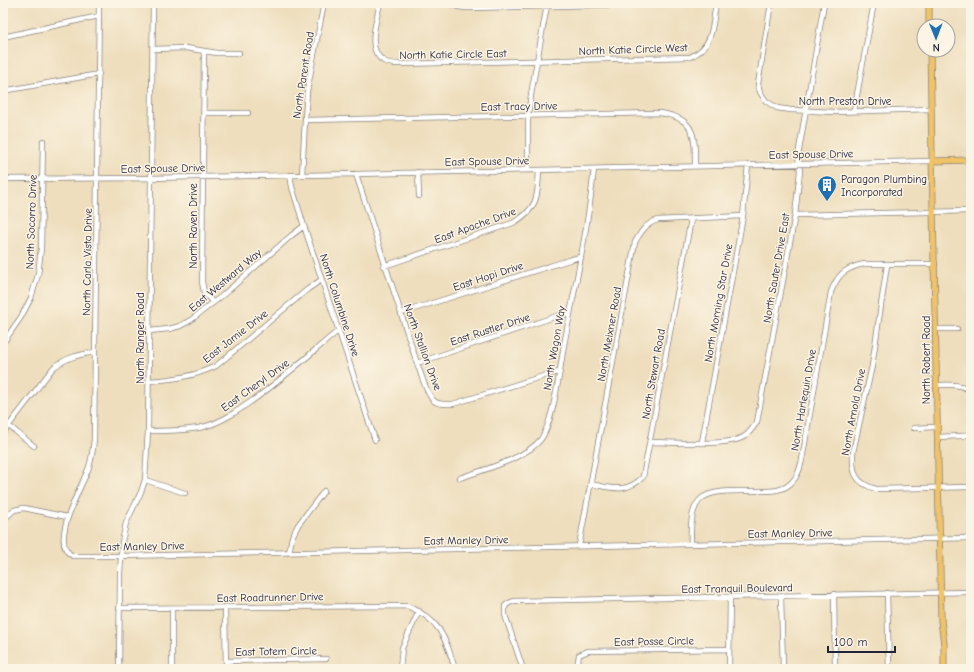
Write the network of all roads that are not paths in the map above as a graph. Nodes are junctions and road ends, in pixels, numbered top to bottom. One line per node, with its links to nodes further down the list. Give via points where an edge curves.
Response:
1 (99, 3): 13 (street, North Carla Vista Drive)
2 (153, 3): 16 (street, North Ranger Road)
3 (324, 3): 29 (street, North Parent Road, via 307,91)
4 (380, 3): 20 (street, North Katie Circle East, via 374,44 376,52 385,62)
5 (448, 3): 12 (street, via 467,8)
6 (643, 3): 12 (street)
7 (716, 3): 20 (street, North Katie Circle West, via 707,44 703,50 690,57)
8 (771, 3): 25 (street, North Preston Drive, via 759,74 760,92 766,101 777,108)
9 (824, 3): 25 (street, North Sauter Drive East)
10 (874, 3): 24 (street)
11 (929, 3): 14 (main road)
12 (547, 4): 20 (street)
13 (99, 16): 15 (street); 21 (street, North Carla Vista Drive)
14 (929, 18)
15 (3, 37)
16 (153, 49): 17 (street, via 186,48); 45 (street, North Ranger Road)
17 (204, 51): 18 (street); 26 (street, North Raven Drive)
18 (239, 53)
19 (930, 58): 23 (main road, North Robert Road)
20 (537, 62): 28 (street)
21 (99, 74): 22 (street); 47 (street, North Carla Vista Drive)
22 (3, 91)
23 (931, 109): 24 (street, North Preston Drive); 32 (main road, North Robert Road)
24 (854, 111): 25 (street, North Preston Drive)
25 (805, 112): 33 (street, North Sauter Drive East)
26 (204, 113): 27 (street); 43 (street, North Raven Drive)
27 (248, 113)
28 (528, 115): 29 (street, East Tracy Drive); 35 (street, East Tracy Drive, via 673,115 682,119 693,135); 37 (street)
29 (305, 120): 42 (street, North Parent Road)
30 (43, 141): 46 (street, North Socorro Drive)
31 (971, 160): 32 (main road, East Spouse Drive)
32 (932, 161): 33 (street, East Spouse Drive); 50 (main road, North Robert Road)
33 (799, 164): 34 (street, East Spouse Drive); 51 (street, North Sauter Drive East)
34 (748, 165): 35 (street, East Spouse Drive); 52 (street, North Morning Star Drive)
35 (695, 166): 36 (street, East Spouse Drive)
36 (594, 169): 38 (street, East Spouse Drive); 55 (street, North Wagon Way)
37 (528, 170): 38 (street, East Spouse Drive); 39 (street, East Spouse Drive)
38 (539, 170): 58 (street, East Apache Drive, via 536,201 522,218)
39 (418, 172): 40 (street, East Spouse Drive); 48 (street)
40 (356, 174): 42 (street, East Spouse Drive); 58 (street, North Stallion Drive)
41 (290, 175): 42 (street, East Spouse Drive); 43 (street, East Spouse Drive); 54 (street, North Columbine Drive)
42 (302, 175)
43 (202, 177): 45 (street, East Spouse Drive); 60 (street, North Raven Drive, via 202,282 204,292)
44 (3, 178): 46 (street, East Spouse Drive)
45 (150, 178): 47 (street, East Spouse Drive); 65 (street, North Ranger Road)
46 (42, 179): 47 (street, East Spouse Drive); 67 (street, North Socorro Drive, via 38,275 31,298)
47 (97, 179): 68 (street, North Carla Vista Drive)
48 (419, 196)
49 (971, 211): 50 (street)
50 (933, 213): 51 (street); 56 (main road, North Robert Road)
51 (795, 215): 83 (street, North Sauter Drive East, via 757,422 746,436 725,442)
52 (743, 216): 53 (street, North Meixner Road); 83 (street, North Morning Star Drive)
53 (690, 219): 82 (street, North Stewart Road); 87 (street, North Meixner Road, via 650,222 635,242)
54 (304, 226): 59 (street, North Columbine Drive); 60 (street, East Westward Way)
55 (580, 257): 61 (street, East Hopi Drive); 62 (street, North Wagon Way)
56 (935, 264): 57 (street, North Harlequin Drive); 63 (main road, North Robert Road)
57 (888, 265): 89 (street, North Arnold Drive, via 872,366 852,464 858,480 865,486 876,489); 96 (street, North Harlequin Drive, via 852,266 835,281 798,474 791,483 781,489 717,492 703,496 696,503 692,515)
58 (384, 266): 61 (street, North Stallion Drive)
59 (322, 280): 66 (street, North Columbine Drive); 71 (street, East Jamie Drive, via 216,366 185,378)
60 (213, 302): 65 (street, East Westward Way, via 180,326)
61 (401, 313): 69 (street, North Stallion Drive)
62 (570, 314): 69 (street, East Rustler Drive, via 560,315); 70 (street, North Wagon Way)
63 (936, 329): 64 (street); 72 (main road, North Robert Road)
64 (957, 329)
65 (149, 331): 71 (street, North Ranger Road)
66 (338, 331): 77 (street, East Cheryl Drive, via 277,383 234,414 203,427); 81 (street, North Columbine Drive)
67 (3, 343)
68 (95, 352): 74 (street, via 75,355 53,368); 92 (street, North Carla Vista Drive, via 92,456)
69 (417, 363): 70 (street, North Stallion Drive, via 428,392 434,401 443,404 453,404)
70 (559, 372): 85 (street, North Wagon Way, via 552,409 541,439 515,457)
71 (149, 380): 77 (street, North Ranger Road)
72 (936, 385): 73 (street, via 959,386); 75 (main road, North Robert Road)
73 (971, 392)
74 (9, 426): 79 (street); 84 (street)
75 (936, 427): 76 (street); 80 (main road, North Robert Road)
76 (914, 428)
77 (148, 431): 86 (street, North Ranger Road)
78 (971, 433): 80 (street, via 962,436)
79 (3, 434)
80 (937, 436): 89 (main road, North Robert Road)
81 (375, 440)
82 (650, 442): 83 (street, North Sauter Drive East); 87 (street, North Stewart Road, via 643,477 636,483 621,489)
83 (702, 442)
84 (34, 446)
85 (460, 478)
86 (145, 480): 91 (street); 99 (street, North Ranger Road, via 123,533)
87 (591, 484): 97 (street, North Meixner Road)
88 (971, 487): 89 (street)
89 (938, 488): 95 (main road, North Robert Road)
90 (324, 491): 98 (street, via 298,525 292,537)
91 (185, 493)
92 (67, 517): 93 (street, via 24,508 14,510); 99 (street, East Manley Drive, via 64,546 69,554)
93 (3, 520)
94 (971, 538): 95 (street, East Manley Drive)
95 (939, 539): 96 (street, East Manley Drive); 100 (main road, North Robert Road)
96 (691, 544): 97 (street, East Manley Drive)
97 (579, 546): 98 (street, East Manley Drive)
98 (289, 553): 99 (street, East Manley Drive)
99 (121, 556): 107 (street, North Ranger Road)
100 (940, 592): 101 (street, East Tranquil Boulevard); 102 (street, East Tranquil Boulevard); 124 (main road, North Robert Road)
101 (971, 592)
102 (887, 593): 103 (street, East Tranquil Boulevard); 123 (street)
103 (834, 594): 104 (street, East Tranquil Boulevard); 122 (street)
104 (781, 596): 105 (street, East Tranquil Boulevard); 121 (street)
105 (730, 598): 110 (street); 118 (street, East Tranquil Boulevard, via 514,601 505,606 505,616)
106 (225, 607): 108 (street, East Roadrunner Drive); 109 (street, East Roadrunner Drive, via 392,605 406,606); 112 (street)
107 (119, 608): 108 (street, East Roadrunner Drive); 113 (street, North Ranger Road)
108 (172, 608): 114 (street)
109 (419, 611): 116 (street, via 402,648); 117 (street, via 438,626)
110 (729, 650): 119 (street, East Posse Circle, via 588,651 579,655); 120 (street)
111 (326, 659): 112 (street, East Totem Circle)
112 (226, 661): 115 (street)
113 (119, 669)
114 (172, 669)
115 (226, 669)
116 (400, 669)
117 (455, 669)
118 (523, 669)
119 (578, 669)
120 (729, 669)
121 (783, 669)
122 (835, 669)
123 (889, 669)
124 (944, 669)

